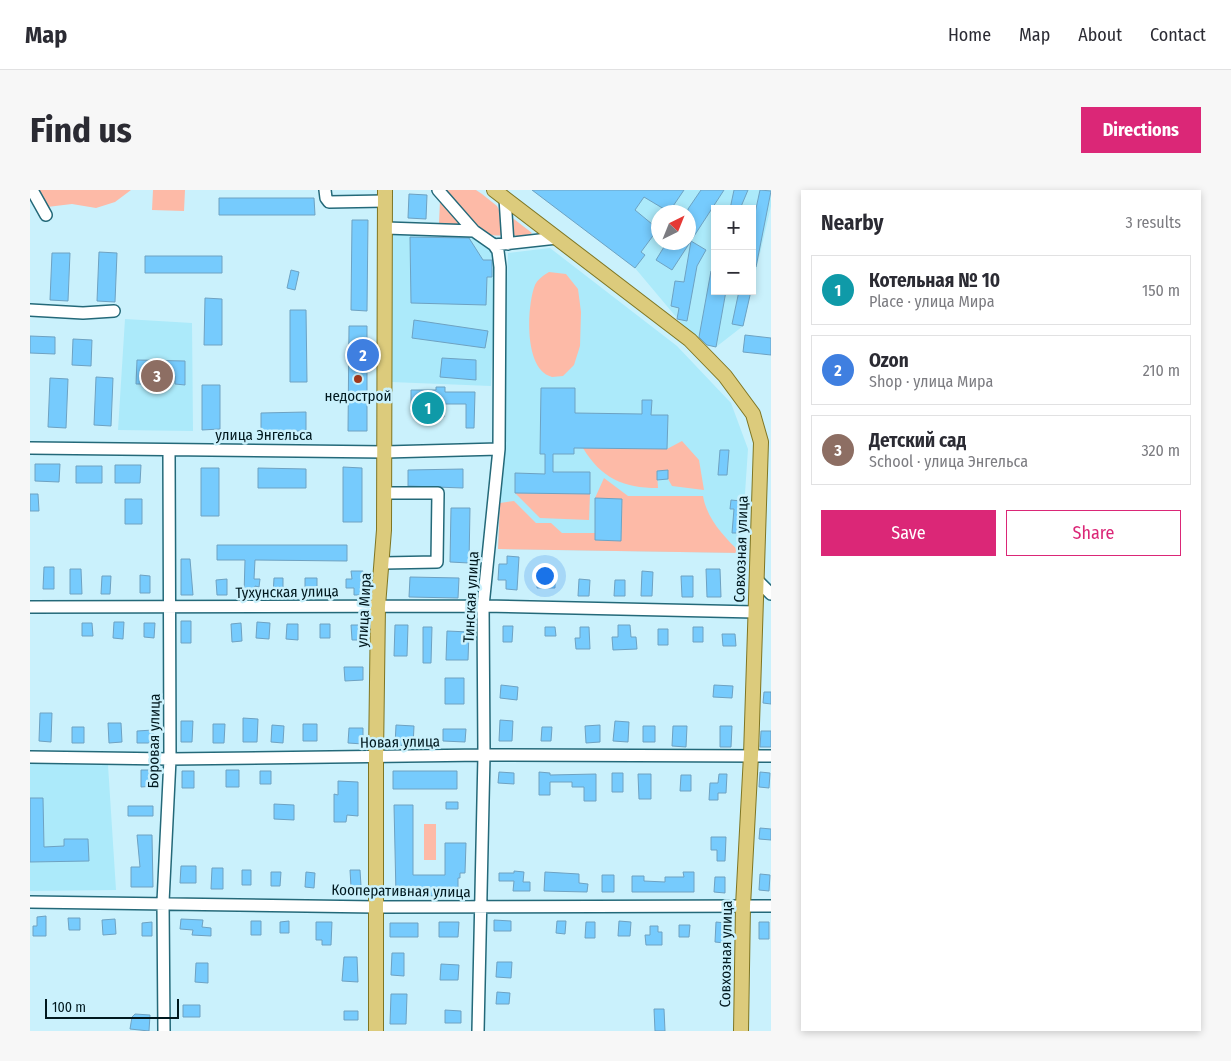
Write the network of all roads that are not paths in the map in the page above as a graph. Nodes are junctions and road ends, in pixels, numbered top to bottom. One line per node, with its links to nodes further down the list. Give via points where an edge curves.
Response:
1 (32, 190): 6 (street)
2 (325, 190): 5 (street, via 329,202)
3 (438, 190): 8 (street)
4 (500, 194): 9 (main road, Совхозная улица); 10 (street)
5 (385, 196): 7 (main road, улица Мира)
6 (46, 216)
7 (386, 228): 8 (street); 17 (main road, улица Мира)
8 (474, 231): 11 (street)
9 (557, 238): 10 (street); 20 (main road, Совхозная улица, via 690,340 725,376 753,414 761,442)
10 (508, 244): 11 (street)
11 (494, 245): 15 (street, Тинская улица, via 500,268)
12 (30, 310): 13 (street)
13 (114, 311)
14 (30, 448): 16 (street, улица Энгельса)
15 (499, 449): 17 (street, улица Энгельса); 23 (street, Тинская улица)
16 (169, 451): 17 (street, улица Энгельса); 25 (street, Боровая улица)
17 (384, 452): 18 (main road, улица Мира)
18 (385, 493): 19 (main road, улица Мира); 19 (street, via 438,493 438,562)
19 (383, 563): 22 (main road, улица Мира)
20 (756, 579): 21 (street); 26 (main road, Совхозная улица)
21 (771, 594)
22 (378, 606): 23 (street, Тухунская улица); 25 (street, Тухунская улица); 31 (main road, улица Мира)
23 (483, 606): 26 (street, Тухунская улица); 27 (street, Тинская улица)
24 (30, 607): 25 (street, Тухунская улица)
25 (169, 608): 32 (street, Боровая улица)
26 (755, 612): 28 (main road, Совхозная улица)
27 (484, 755): 28 (street, Новая улица); 31 (street, Новая улица); 38 (street, Тинская улица)
28 (751, 755): 29 (street, Новая улица); 35 (main road, Совхозная улица)
29 (771, 756)
30 (30, 757): 32 (street, Новая улица)
31 (376, 757): 32 (street, Новая улица); 37 (main road, улица Мира)
32 (170, 759): 34 (street, Боровая улица)
33 (30, 902): 34 (street, Кооперативная улица)
34 (164, 902): 37 (street, Кооперативная улица); 39 (street, Боровая улица)
35 (743, 906): 36 (street, Кооперативная улица); 38 (street, Кооперативная улица); 42 (main road, Совхозная улица)
36 (771, 906)
37 (376, 907): 38 (street, Кооперативная улица); 40 (main road, улица Мира)
38 (481, 907): 41 (street, Тинская улица)
39 (164, 1031)
40 (376, 1031)
41 (478, 1031)
42 (741, 1031)

